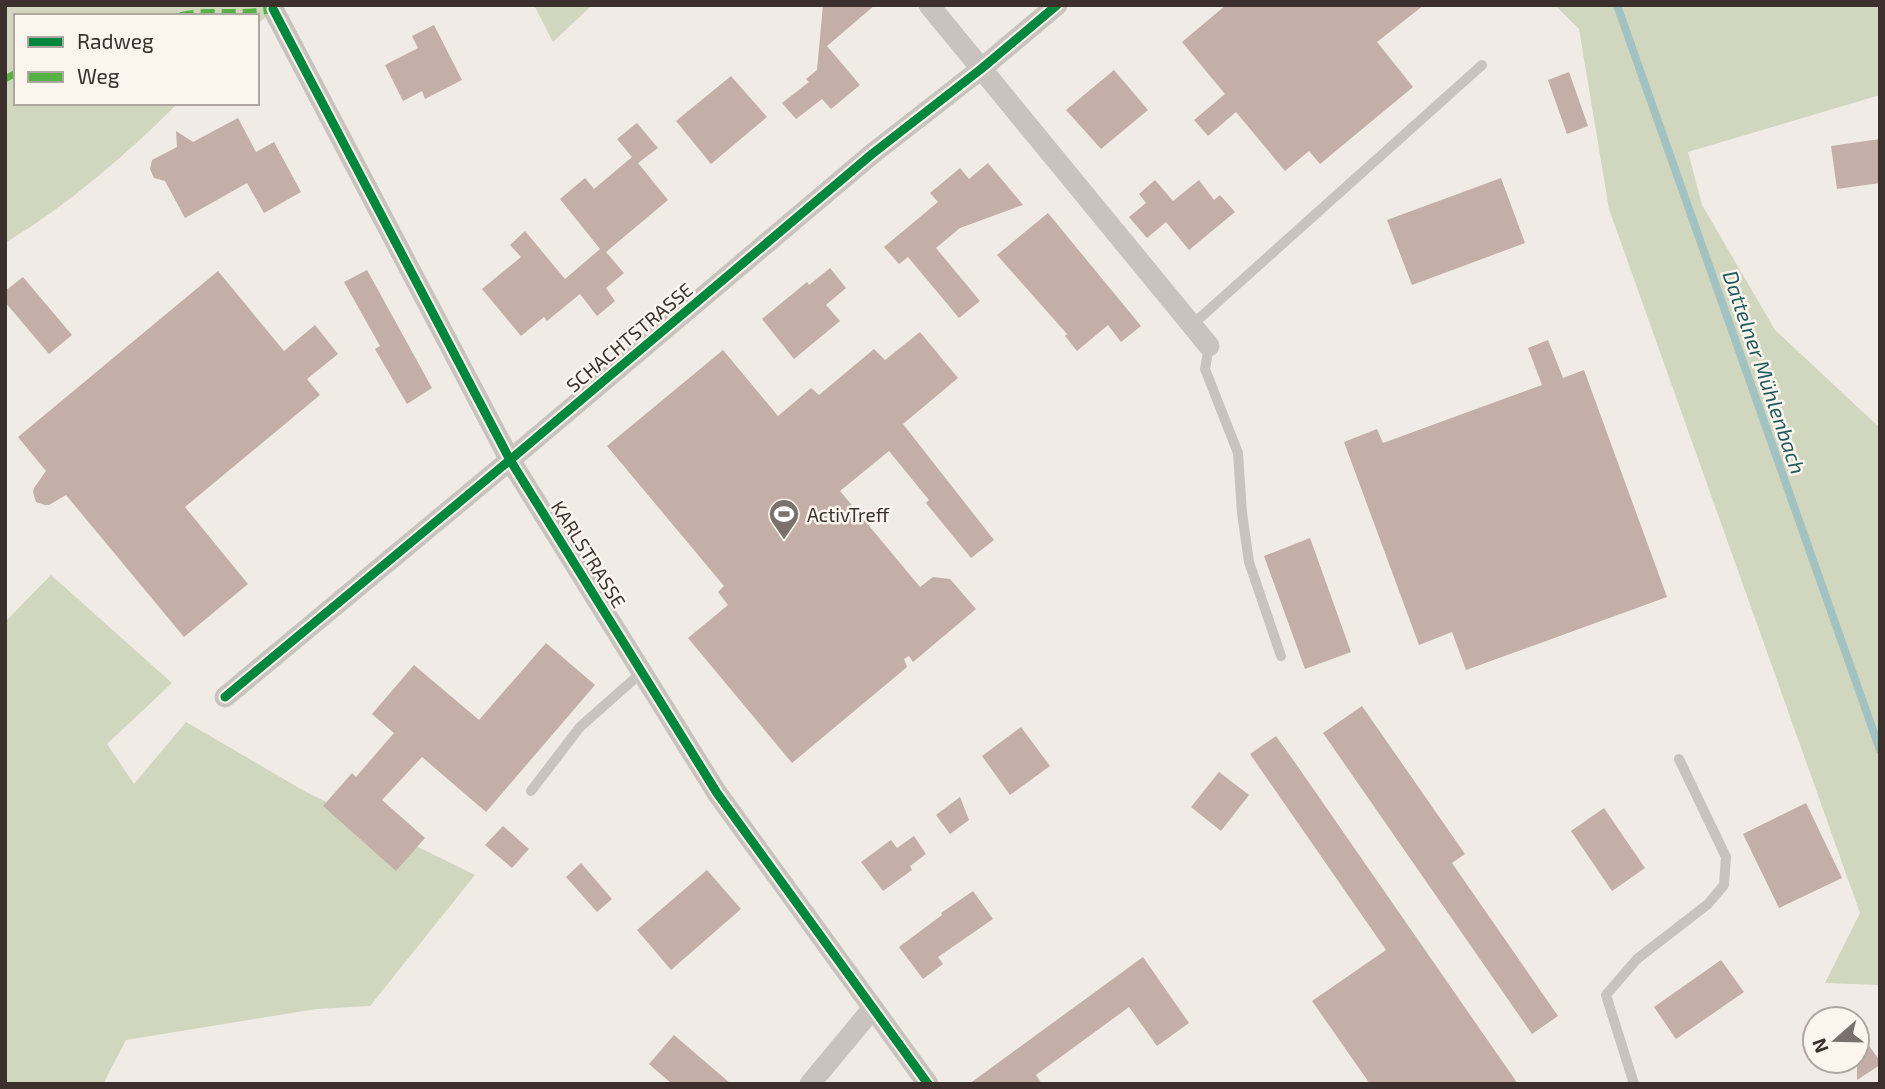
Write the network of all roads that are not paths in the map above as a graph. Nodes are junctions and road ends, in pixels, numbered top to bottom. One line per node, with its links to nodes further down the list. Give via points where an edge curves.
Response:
1 (929, 5): 5 (street)
2 (1057, 5): 5 (street, SCHACHTSTRASSE)
3 (273, 9): 8 (street, KARLSTRASSE)
4 (1482, 65): 6 (lane)
5 (981, 69): 6 (street); 8 (street, SCHACHTSTRASSE, via 872,154)
6 (1192, 325): 7 (street)
7 (1209, 346): 9 (lane, via 1205,369 1238,453 1250,562)
8 (510, 460): 10 (street, KARLSTRASSE); 11 (street, SCHACHTSTRASSE)
9 (1281, 656)
10 (642, 672): 13 (lane, via 580,727); 14 (street, KARLSTRASSE, via 717,793)
11 (225, 697)
12 (1679, 759): 17 (lane, via 1726,857 1724,885 1708,904 1637,959 1606,995)
13 (531, 791)
14 (873, 1008): 15 (street); 16 (street, KARLSTRASSE)
15 (810, 1084)
16 (928, 1084)
17 (1634, 1084)

